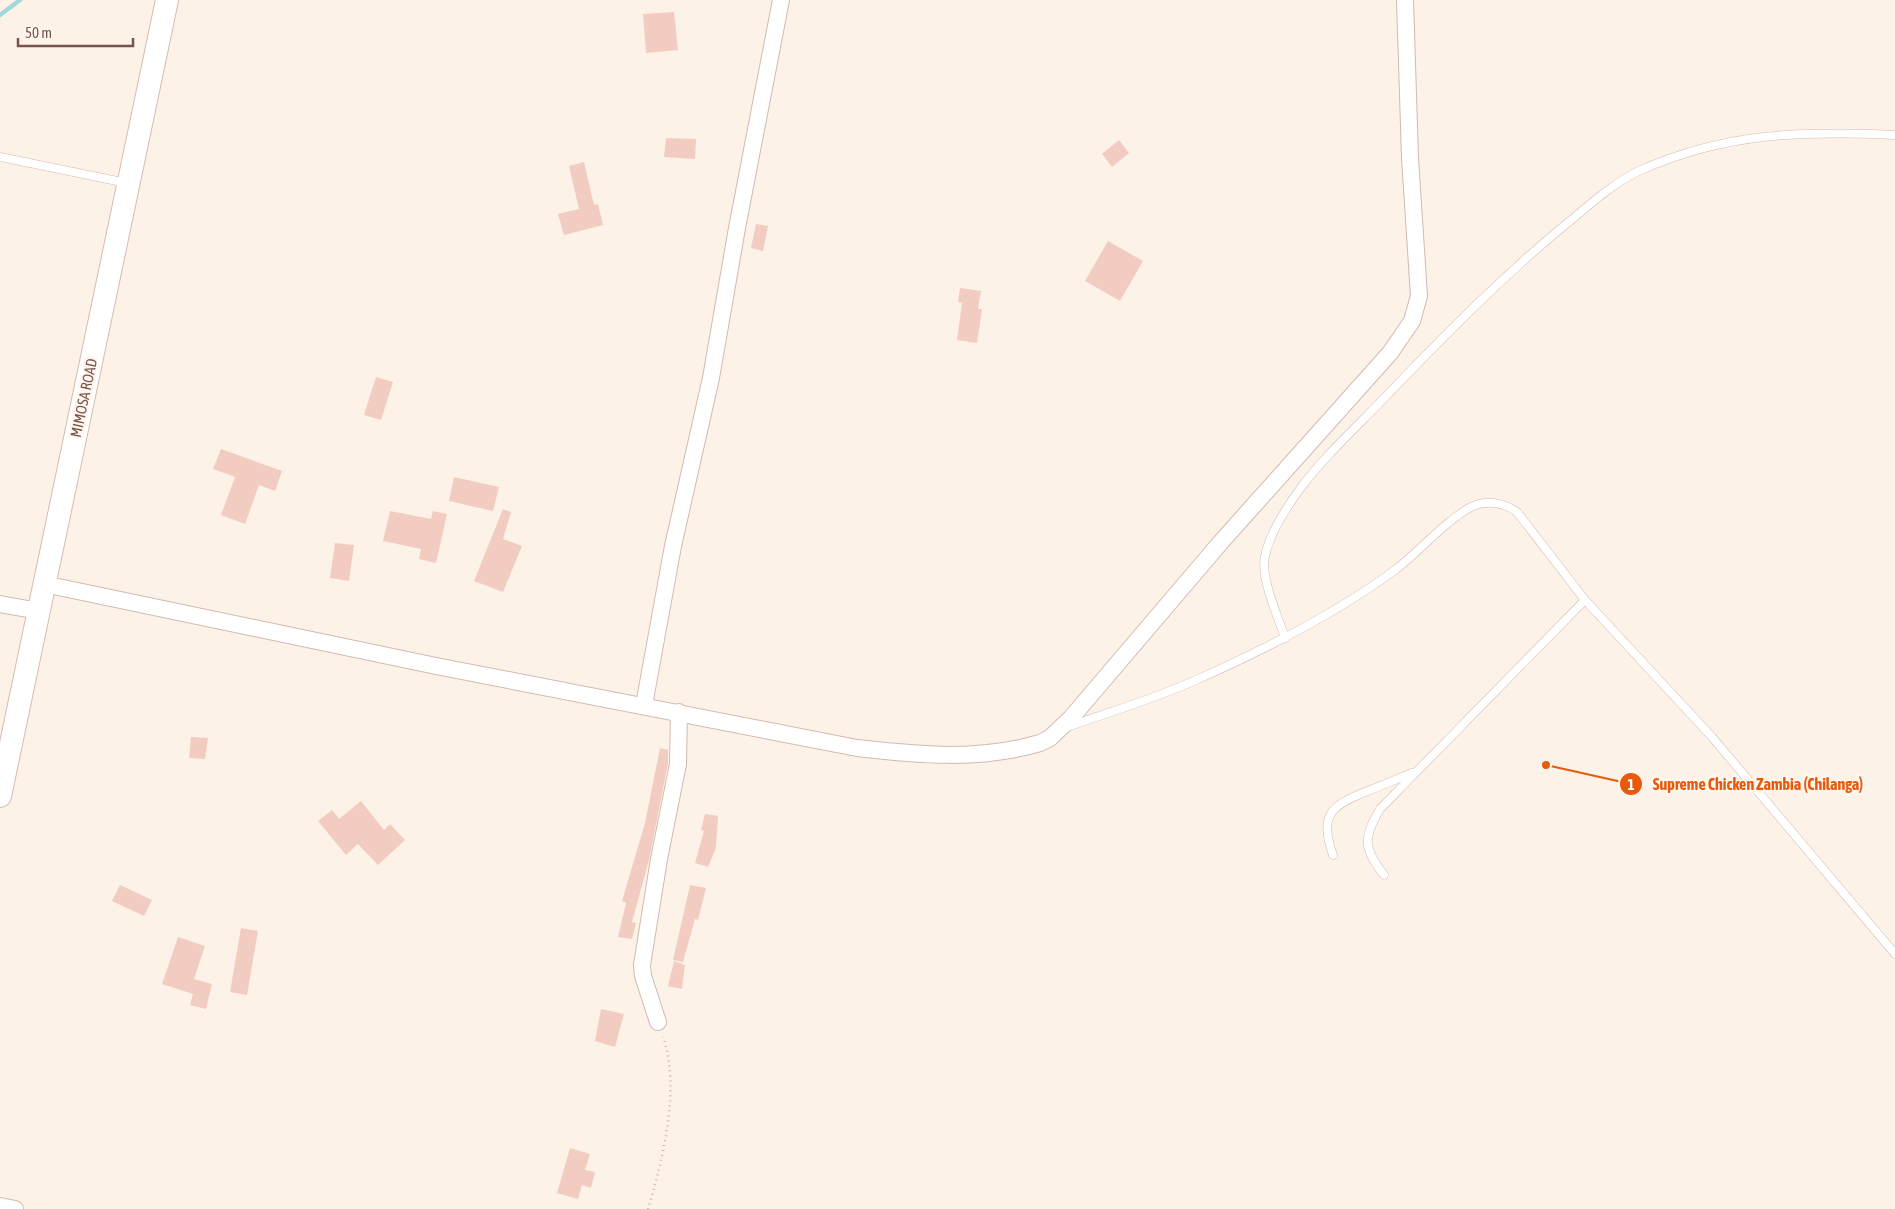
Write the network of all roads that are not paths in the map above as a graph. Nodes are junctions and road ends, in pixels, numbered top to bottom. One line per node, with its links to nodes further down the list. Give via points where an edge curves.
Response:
1 (165, 0): 6 (street, MIMOSA ROAD)
2 (781, 0): 12 (street, via 711,378 658,622)
3 (1405, 0): 14 (street, via 1419,296 1412,321 1390,353 1220,542)
4 (1895, 135): 11 (lane, via 1792,134 1752,137 1709,146 1640,170 1614,185 1551,236 1454,327 1302,487 1287,508 1270,540 1264,569)
5 (0, 156): 6 (lane)
6 (129, 183): 7 (street, MIMOSA ROAD)
7 (44, 584): 10 (street, MIMOSA ROAD); 12 (street, via 436,666)
8 (1585, 600): 11 (lane, via 1517,512 1506,504 1494,502 1472,506 1395,570 1342,606); 15 (lane); 19 (lane, via 1712,737)
9 (0, 604): 10 (street)
10 (39, 611): 16 (street, MIMOSA ROAD)
11 (1285, 638): 14 (lane, via 1194,681)
12 (644, 705): 13 (street)
13 (679, 712): 14 (street, via 857,748 915,755 964,756 1026,747 1040,743); 20 (street, via 678,764 642,965)
14 (1058, 730)
15 (1415, 772): 17 (lane, via 1336,805 1328,820 1326,837); 18 (lane, via 1380,809 1368,829 1370,857)
16 (0, 796)
17 (1333, 855)
18 (1384, 875)
19 (1895, 954)
20 (658, 1022)
21 (0, 1206): 22 (street)
22 (15, 1209)

